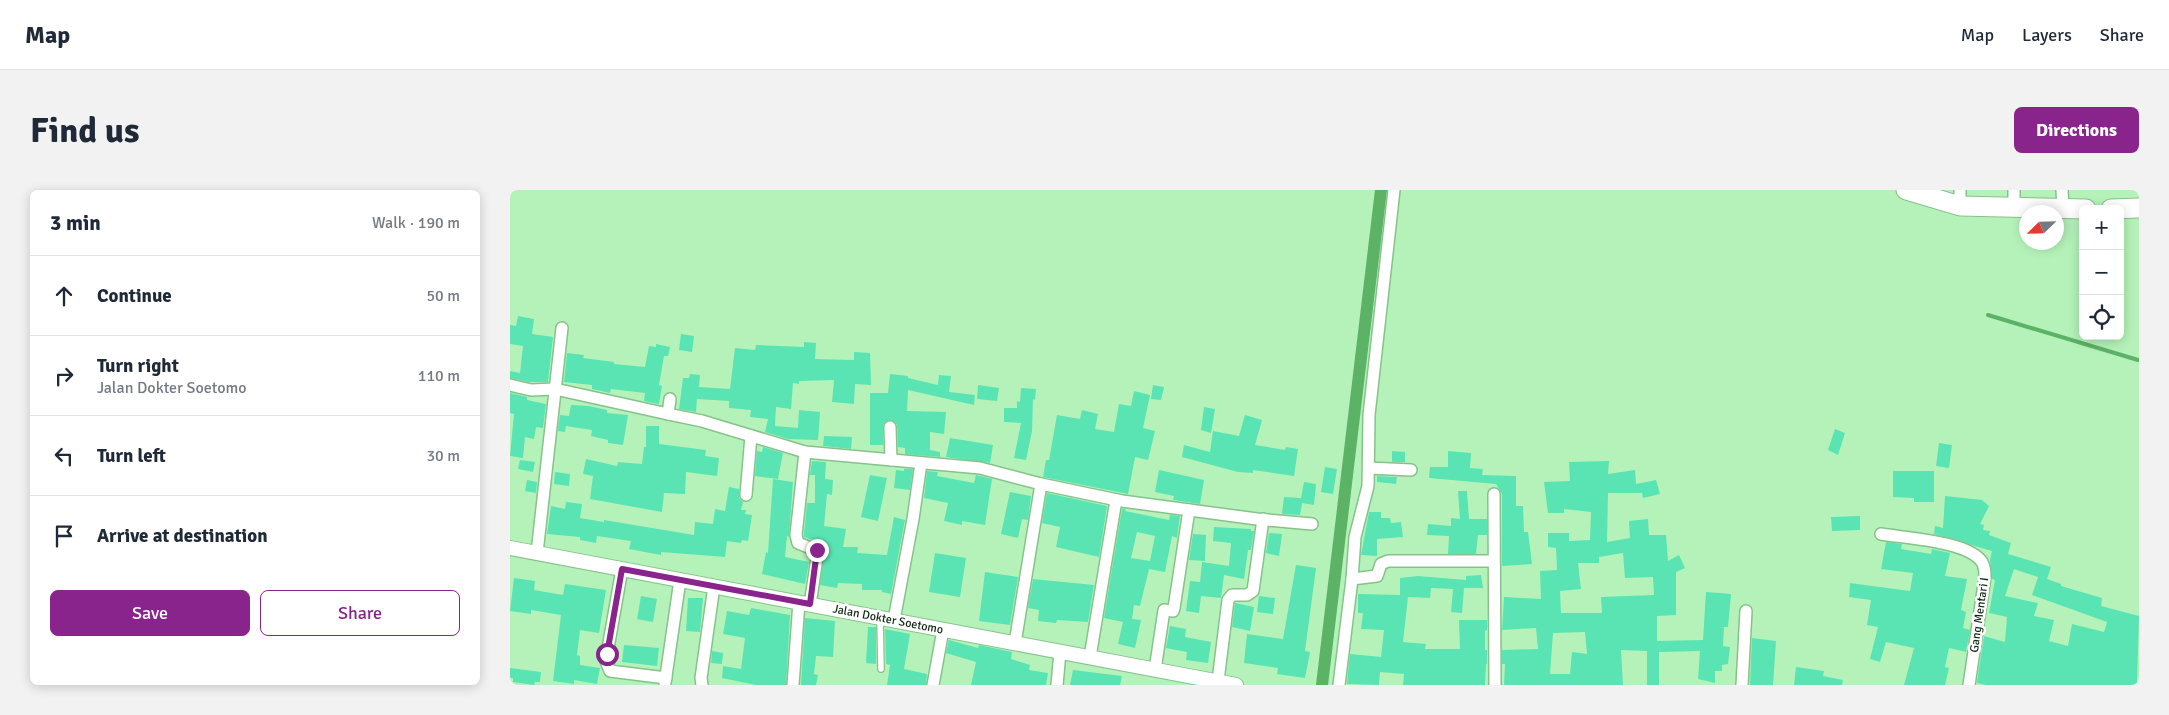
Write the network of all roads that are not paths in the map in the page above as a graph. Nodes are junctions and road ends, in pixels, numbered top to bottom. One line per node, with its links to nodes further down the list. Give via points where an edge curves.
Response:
1 (1394, 190): 19 (street, via 1369,415)
2 (1908, 191): 3 (highway)
3 (1960, 198): 4 (highway)
4 (2014, 199): 5 (highway)
5 (2062, 199): 6 (highway)
6 (2079, 206)
7 (2139, 208): 8 (highway)
8 (2124, 209)
9 (562, 328): 11 (street)
10 (510, 385): 11 (street, via 531,390)
11 (555, 389): 13 (street); 30 (street)
12 (670, 399): 13 (street)
13 (668, 414): 15 (street)
14 (890, 427): 17 (street)
15 (751, 436): 16 (street); 23 (street)
16 (805, 452): 17 (street); 36 (street, via 796,535 798,543 818,551)
17 (890, 460): 18 (street)
18 (921, 463): 21 (street, via 980,468); 38 (street, via 913,519)
19 (1369, 468): 20 (street); 33 (street, via 1366,498 1355,538)
20 (1411, 470)
21 (1041, 484): 24 (street); 40 (street)
22 (1494, 494): 31 (street)
23 (746, 495)
24 (1116, 500): 25 (street); 42 (street)
25 (1189, 510): 26 (street); 44 (street, via 1174,608 1173,611 1164,610)
26 (1262, 520): 27 (street); 46 (street, via 1252,591 1247,596 1232,595 1228,600)
27 (1312, 524)
28 (1881, 534): 55 (street, Gang Mentari I, via 1964,549 1981,561 1985,577)
29 (510, 548): 30 (street, Jalan Dokter Soetomo)
30 (537, 553): 32 (street, Jalan Dokter Soetomo)
31 (1493, 561): 33 (street, via 1388,561 1382,564 1377,576); 53 (street)
32 (622, 569): 34 (street, Jalan Dokter Soetomo); 45 (street, via 607,667 610,671)
33 (1352, 579): 52 (street)
34 (680, 580): 35 (street, Jalan Dokter Soetomo); 45 (street)
35 (714, 586): 36 (street, Jalan Dokter Soetomo); 47 (street)
36 (804, 604): 38 (street, Jalan Dokter Soetomo); 48 (street)
37 (1746, 611): 54 (street)
38 (887, 619): 39 (street, Jalan Dokter Soetomo); 43 (lane)
39 (943, 630): 40 (street, Jalan Dokter Soetomo); 49 (street)
40 (1015, 643): 41 (street, Jalan Dokter Soetomo)
41 (1060, 652): 42 (street, Jalan Dokter Soetomo); 50 (street)
42 (1090, 657): 44 (street, Jalan Dokter Soetomo)
43 (882, 669)
44 (1155, 670): 46 (street, Jalan Dokter Soetomo)
45 (665, 681)
46 (1218, 681): 51 (street, Jalan Dokter Soetomo)
47 (702, 685)
48 (793, 685)
49 (934, 685)
50 (1057, 685)
51 (1236, 685)
52 (1339, 685)
53 (1495, 685)
54 (1742, 685)
55 (1972, 685)

